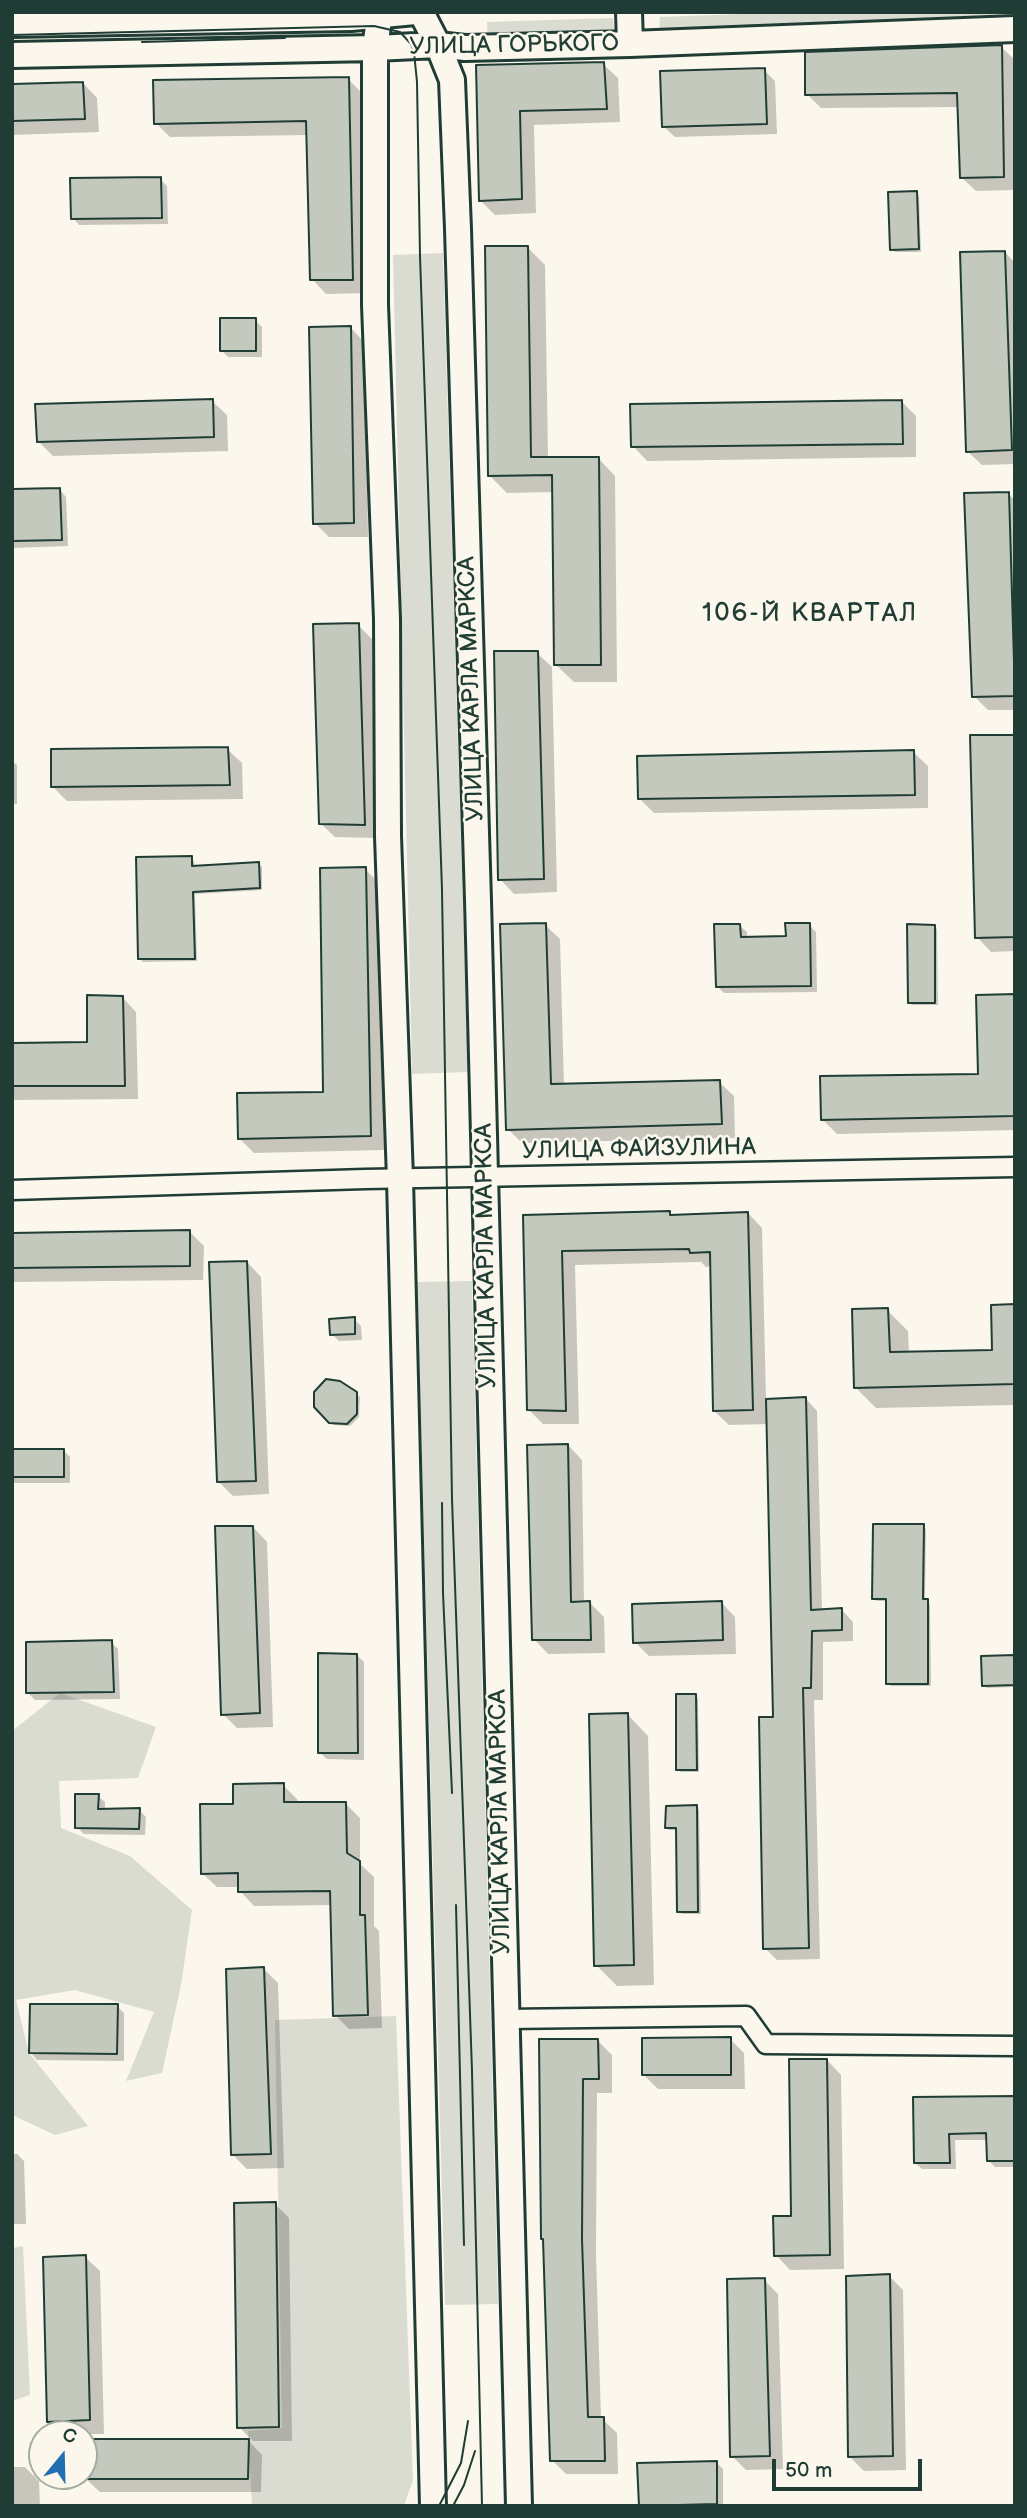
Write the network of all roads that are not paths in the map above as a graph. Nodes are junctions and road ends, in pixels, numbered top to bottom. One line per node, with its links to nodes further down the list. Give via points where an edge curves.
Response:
1 (415, 12): 4 (main road, УЛИЦА ГОРЬКОГО)
2 (421, 12): 8 (main road, УЛИЦА КАРЛА МАРКСА)
3 (629, 12): 7 (main road)
4 (380, 14): 5 (main road, УЛИЦА ГОРЬКОГО); 9 (main road)
5 (12, 24)
6 (1015, 29): 7 (main road, УЛИЦА ГОРЬКОГО)
7 (630, 44): 8 (main road, УЛИЦА ГОРЬКОГО)
8 (438, 45): 9 (main road, УЛИЦА ГОРЬКОГО); 12 (main road, УЛИЦА КАРЛА МАРКСА, via 452,80 455,147)
9 (375, 48): 10 (main road, УЛИЦА ГОРЬКОГО); 13 (main road, via 376,305)
10 (12, 55)
11 (1015, 1167): 12 (street, УЛИЦА ФАЙЗУЛИНА)
12 (485, 1178): 13 (street, УЛИЦА ФАЙЗУЛИНА); 15 (main road, УЛИЦА КАРЛА МАРКСА)
13 (400, 1179): 14 (street, УЛИЦА ФАЙЗУЛИНА); 17 (main road)
14 (12, 1190)
15 (506, 2019): 16 (street, via 747,2016 766,2044); 18 (main road, УЛИЦА КАРЛА МАРКСА)
16 (1015, 2046)
17 (433, 2506)
18 (519, 2506)

